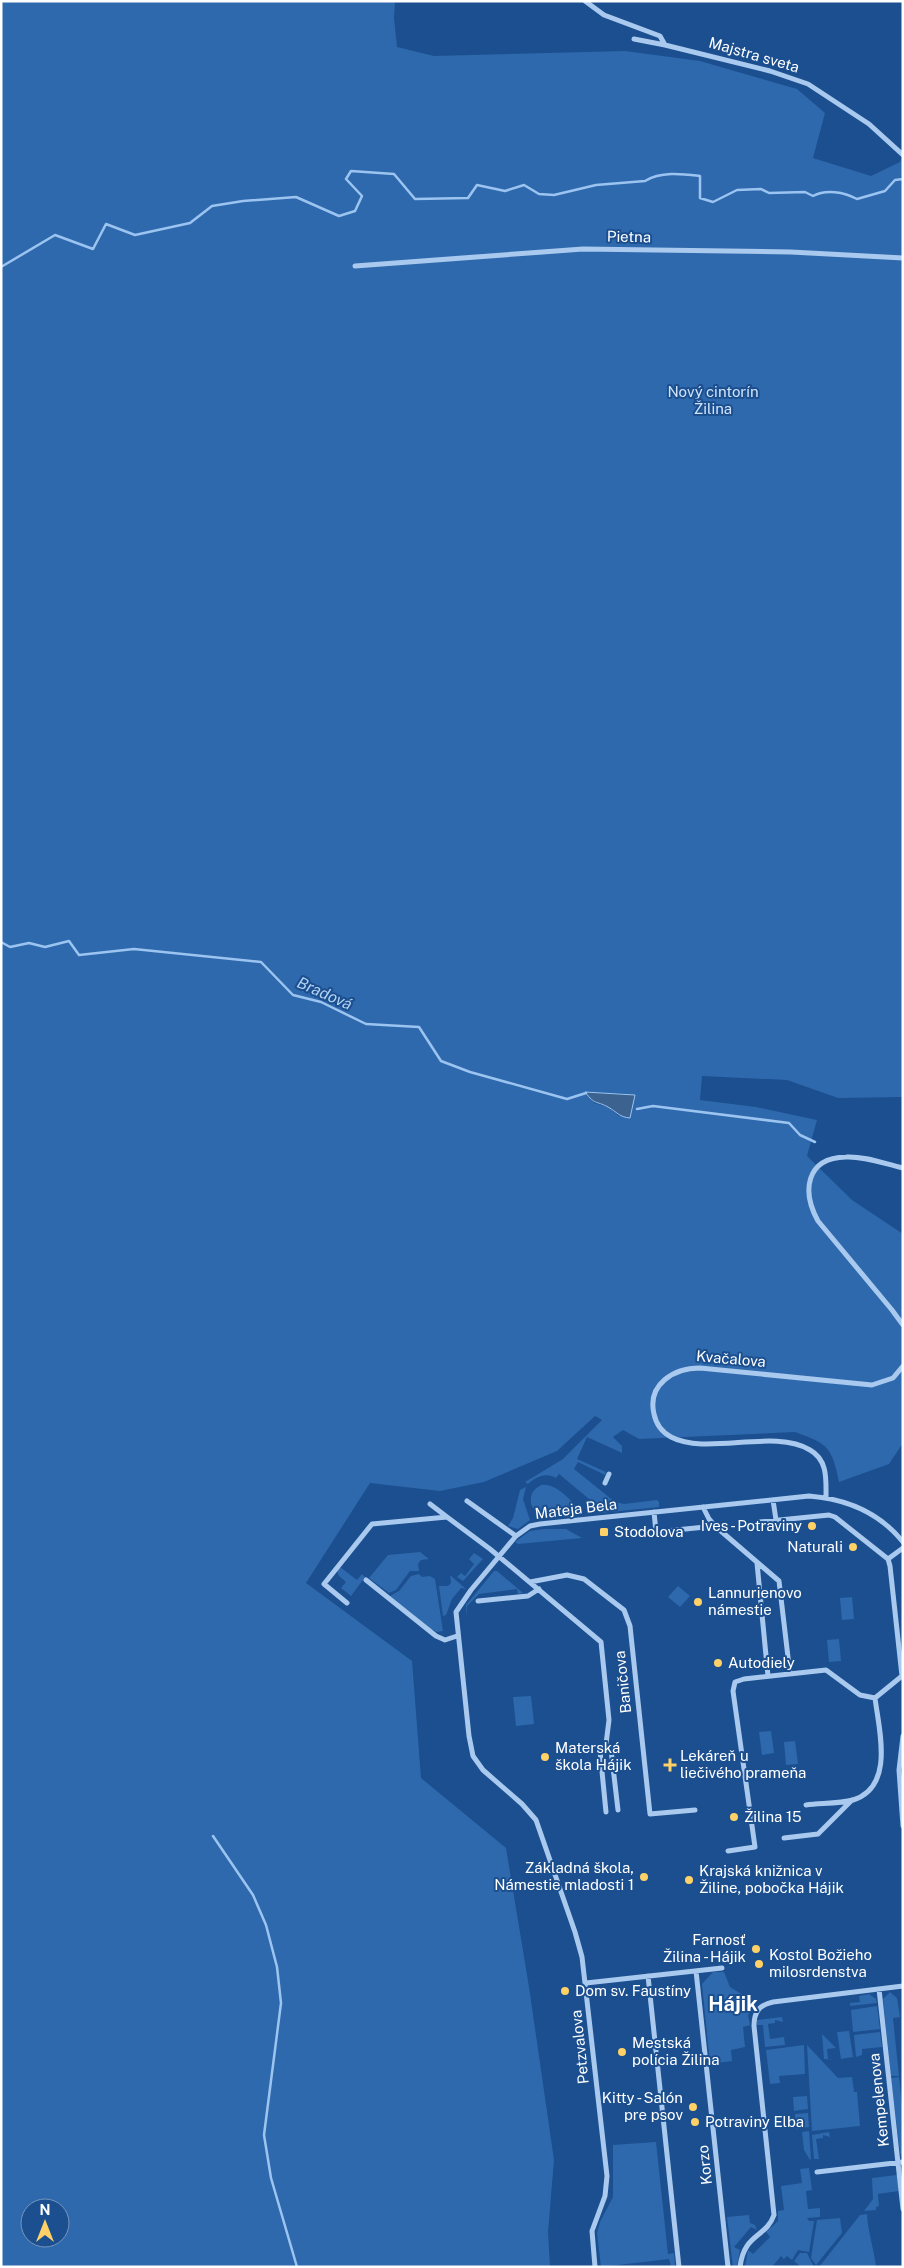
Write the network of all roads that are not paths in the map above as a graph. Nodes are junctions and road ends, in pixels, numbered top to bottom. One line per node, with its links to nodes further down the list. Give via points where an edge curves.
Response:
1 (585, 1): 3 (street, Majstra sveta, via 604,14 660,36)
2 (634, 40): 3 (street, Majstra sveta)
3 (665, 45): 4 (street, Majstra sveta, via 770,71 808,84 869,124)
4 (903, 156)
5 (903, 258): 6 (street, Pietna, via 792,252 583,249)
6 (355, 266)
7 (903, 1168): 8 (street, via 856,1158 834,1158 817,1169 808,1188 810,1206 818,1221)
8 (903, 1326)
9 (903, 1366): 12 (street, Kvačalova, via 892,1378 872,1385 700,1368 682,1369 659,1385 653,1397 653,1412 659,1426 669,1436 694,1443 776,1442 808,1448 824,1466)
10 (609, 1474): 11 (street)
11 (605, 1483)
12 (826, 1497): 13 (street, Mateja Bela); 23 (street, Mateja Bela, via 869,1512)
13 (773, 1500): 16 (street, Mateja Bela); 19 (street)
14 (467, 1501): 22 (street)
15 (430, 1504): 18 (street, Baničova)
16 (703, 1507): 17 (street, Mateja Bela); 21 (street)
17 (654, 1512): 21 (street, via 656,1532); 22 (street, Mateja Bela, via 540,1524 530,1526)
18 (447, 1517): 25 (street, Baničova); 32 (street, via 372,1524 324,1584)
19 (776, 1520): 20 (street); 26 (street, via 835,1516)
20 (759, 1522)
21 (715, 1526): 27 (street)
22 (516, 1536): 25 (street, Mateja Bela)
23 (903, 1542)
24 (903, 1548): 26 (street)
25 (498, 1556): 29 (street, Baničova); 33 (street, Mateja Bela, via 456,1612)
26 (888, 1559): 37 (street)
27 (757, 1562): 35 (street, via 779,1581); 36 (street)
28 (366, 1580): 33 (street, via 436,1636 444,1640)
29 (530, 1582): 30 (street, Baničova); 45 (street, Baničova, via 576,1575 624,1610 630,1626 650,1814)
30 (538, 1589): 31 (street, via 528,1596); 40 (street, Baničova, via 601,1642 609,1720)
31 (478, 1601)
32 (347, 1603)
33 (457, 1636): 34 (street, Mateja Bela)
34 (458, 1647): 53 (street, Petzvalova, via 473,1756 483,1770 536,1820 575,1932)
35 (790, 1674): 36 (street); 38 (street, via 829,1671 860,1695)
36 (768, 1676): 49 (street, via 735,1682 733,1691 755,1847)
37 (902, 1676): 38 (street)
38 (875, 1698): 42 (street, via 882,1760 868,1790)
39 (903, 1736): 41 (street)
40 (606, 1744): 44 (street, Baničova, via 612,1750); 46 (street, Baničova, via 600,1751)
41 (901, 1787): 47 (street)
42 (852, 1800): 43 (street); 48 (street, via 818,1834)
43 (806, 1804)
44 (618, 1810)
45 (695, 1810)
46 (606, 1812)
47 (903, 1826)
48 (784, 1838)
49 (728, 1851)
50 (722, 1968): 51 (street)
51 (696, 1971): 52 (street); 61 (street, Korzo)
52 (648, 1976): 53 (street); 60 (street)
53 (586, 1983): 59 (street, Petzvalova, via 607,2176 605,2196 592,2231)
54 (903, 1986): 55 (street)
55 (879, 1989): 56 (street, Kempelenova); 62 (street, via 765,2003 754,2016 775,2211 773,2220 744,2248)
56 (901, 2163): 57 (street); 58 (street, Kempelenova)
57 (817, 2172)
58 (903, 2209)
59 (595, 2267)
60 (679, 2267)
61 (728, 2267)
62 (740, 2267)

